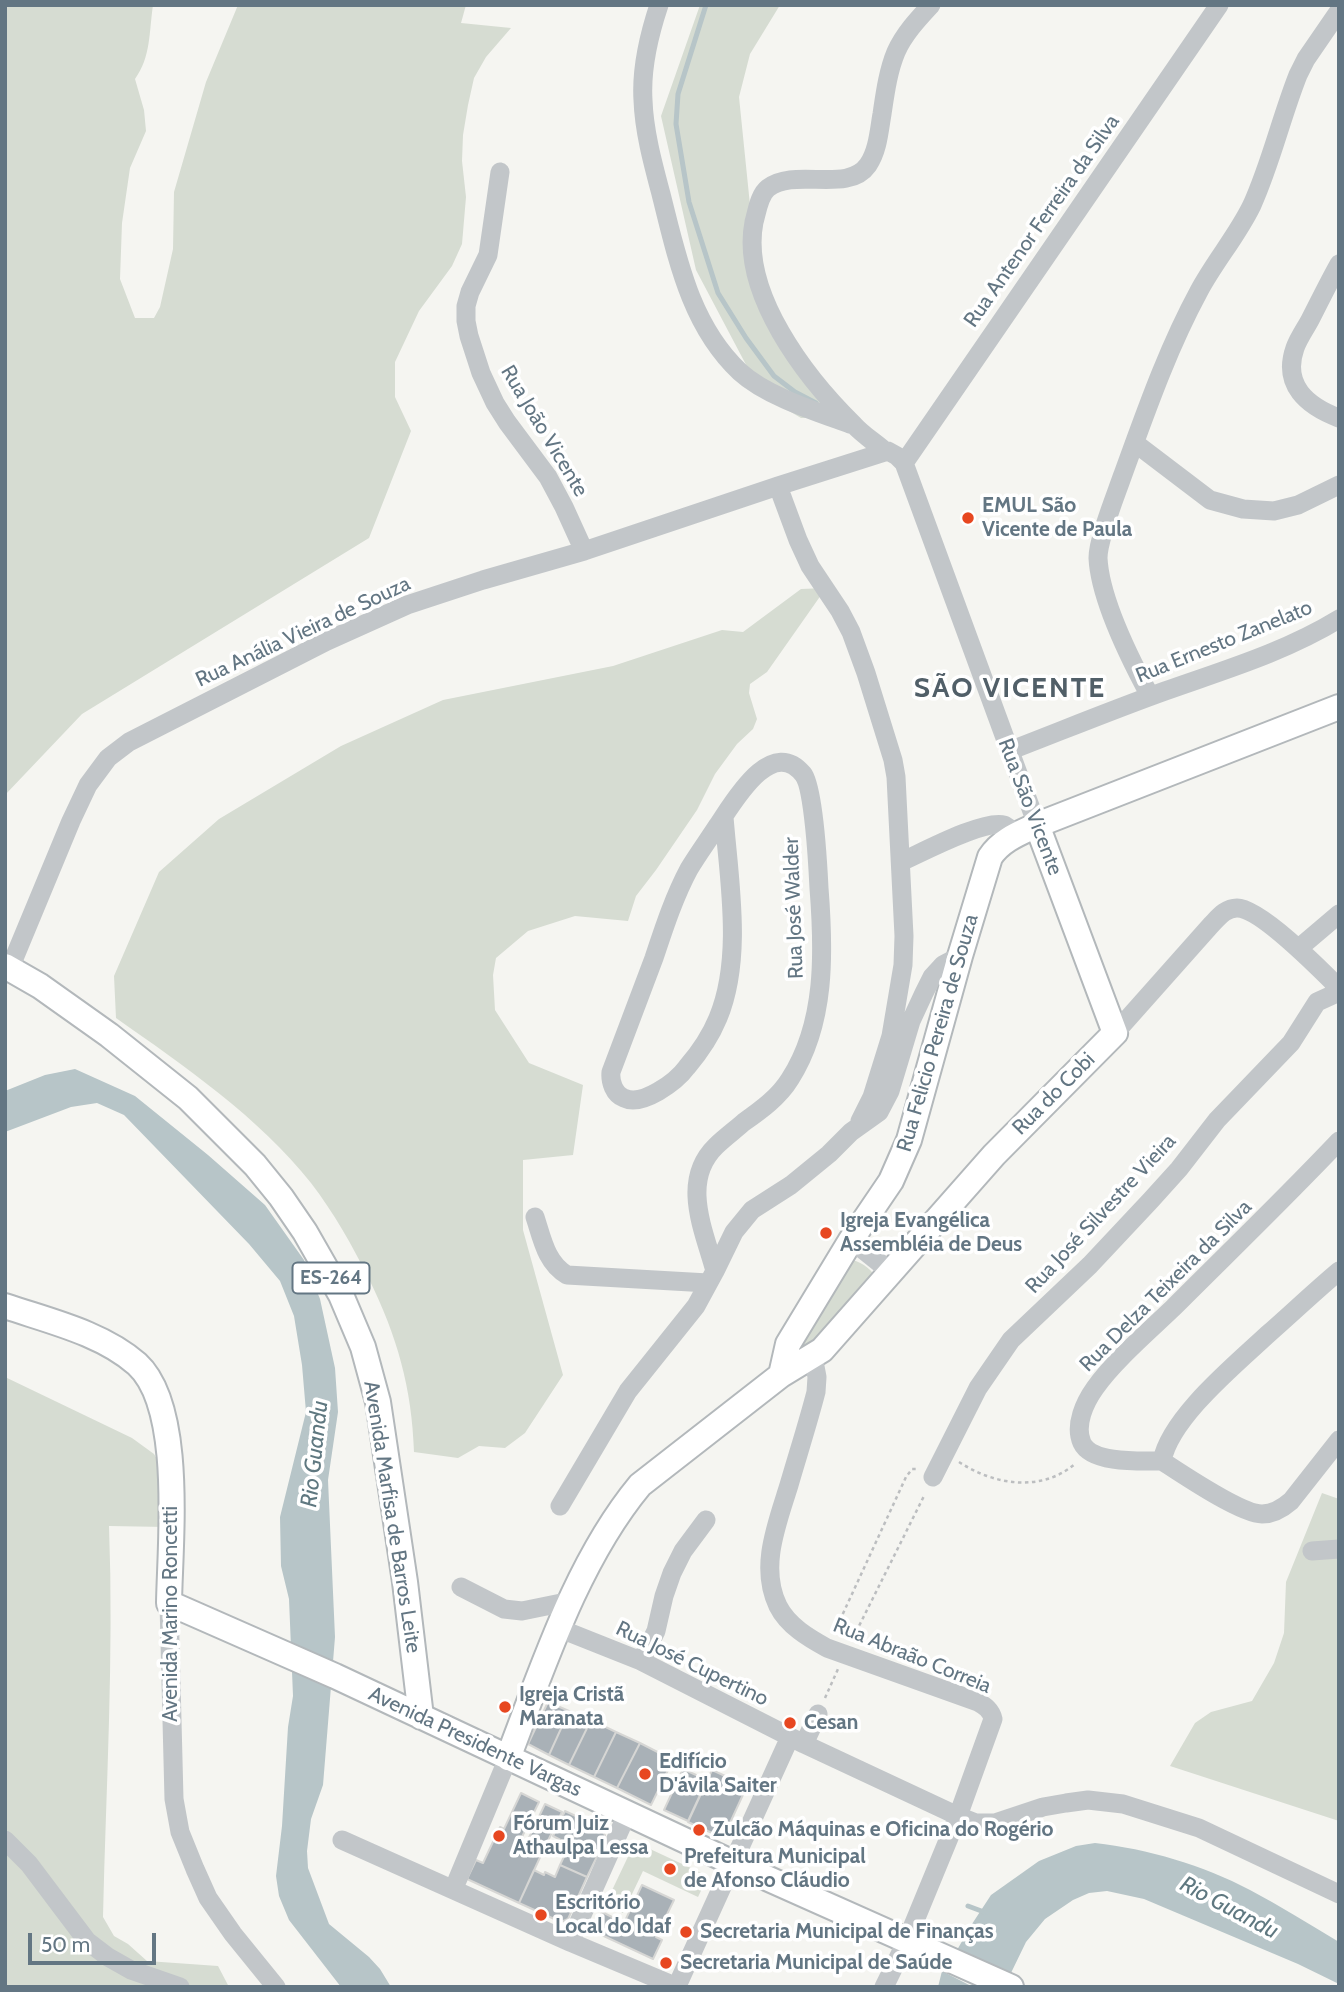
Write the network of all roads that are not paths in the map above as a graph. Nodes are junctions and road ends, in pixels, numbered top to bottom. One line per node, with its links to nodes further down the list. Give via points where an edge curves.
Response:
1 (659, 5): 8 (street, via 643,73 647,136 681,273 700,320 728,360 758,385)
2 (931, 5): 8 (street, via 896,52 868,165 846,178 790,180 768,188 751,237 756,275 777,326 806,370)
3 (1219, 5): 11 (street, Rua Antenor Ferreira da Silva)
4 (1339, 11): 9 (street, via 1298,75 1252,205 1200,289 1158,379)
5 (500, 172): 14 (street, Rua João Vicente, via 488,255 466,306 469,336 495,403 548,477)
6 (1339, 264): 7 (street, via 1292,362 1292,374 1308,402)
7 (1339, 418)
8 (855, 426): 10 (street)
9 (1135, 443): 12 (street, via 1210,500 1243,509 1274,511); 16 (street, via 1098,555 1100,578 1112,611)
10 (886, 452): 11 (street); 13 (street, Rua Anália Vieira de Souza)
11 (904, 463): 18 (street, Rua São Vicente)
12 (1339, 485)
13 (778, 486): 14 (street, Rua Anália Vieira de Souza); 21 (street, via 810,566 840,611 866,673 893,760)
14 (584, 551): 25 (street, Rua Anália Vieira de Souza, via 407,605 129,742 108,758 88,785)
15 (1339, 620): 16 (street, Rua Ernesto Zanelato, via 1281,649)
16 (1150, 696): 18 (street, Rua Ernesto Zanelato)
17 (1339, 706): 20 (main road, Rua Felicio Pereira de Souza)
18 (1009, 751): 20 (street, Rua São Vicente)
19 (724, 817): 19 (street, via 689,869 670,910 611,1072 620,1097 634,1101 651,1096 685,1070 718,1018 732,947); 34 (street, Rua José Walder, via 741,790 768,766 788,764 804,774 814,823 823,963 813,1025 790,1080 768,1105 714,1147 702,1167 696,1203)
20 (1028, 830): 21 (street, via 982,827); 24 (main road, Rua Felicio Pereira de Souza, via 990,856); 27 (main road, Rua São Vicente)
21 (901, 862): 28 (street, via 904,936 899,992 882,1067)
22 (1339, 914): 23 (street)
23 (1299, 948): 26 (street, Rua do Cobi); 27 (street, Rua do Cobi, via 1245,909 1227,911)
24 (960, 956): 28 (street, via 932,977 911,1021 884,1104); 31 (main road, Rua Felicio Pereira de Souza, via 909,1140 891,1181)
25 (8, 967): 51 (main road, Avenida Marfisa de Barros Leite / ES-264, via 109,1035 188,1098 282,1197 341,1296 379,1402)
26 (1339, 990): 40 (street, Rua José Silvestre Vieira, via 1317,1002 1291,1043 1217,1120 1151,1200 1011,1339 978,1388)
27 (1115, 1033): 33 (main road, Rua do Cobi, via 994,1155)
28 (856, 1128): 34 (street, via 808,1171 752,1210 734,1232)
29 (1339, 1142): 39 (street, Rua Delza Teixeira da Silva, via 1095,1388 1080,1421 1080,1437 1088,1451 1105,1458)
30 (535, 1217): 34 (street, via 548,1255 567,1275)
31 (851, 1240): 33 (street); 37 (main road, Rua Felicio Pereira de Souza, via 788,1344)
32 (1339, 1271): 39 (street, via 1220,1378 1167,1442)
33 (891, 1272): 36 (main road, Rua do Cobi)
34 (712, 1277): 41 (street, via 696,1306 628,1391)
35 (5, 1306): 47 (main road, Avenida Marino Roncetti, via 99,1340 137,1365 156,1393 164,1415 171,1469)
36 (813, 1356): 37 (main road, Rua do Cobi); 55 (street, Rua Abraão Correia, via 816,1392 771,1551 770,1573 779,1607 808,1637 836,1651 978,1702 990,1712 993,1721)
37 (781, 1375): 46 (main road, via 640,1485 609,1527)
38 (1339, 1440): 39 (street, via 1292,1501 1270,1514 1258,1514)
39 (1161, 1461)
40 (933, 1477)
41 (560, 1506)
42 (706, 1520): 49 (street, via 671,1573 656,1631)
43 (1339, 1549): 44 (street)
44 (1312, 1551)
45 (461, 1587): 46 (street, via 504,1609 522,1611)
46 (571, 1601): 48 (main road)
47 (169, 1603): 51 (main road, Avenida Presidente Vargas); 65 (street, Avenida Marino Roncetti, via 174,1799 180,1832 208,1898)
48 (558, 1628): 49 (street, Rua José Cupertino); 53 (main road)
49 (641, 1661): 52 (street, Rua José Cupertino)
50 (818, 1714): 52 (street)
51 (421, 1717): 53 (main road, Avenida Presidente Vargas)
52 (797, 1740): 55 (street, Rua José Cupertino); 58 (street)
53 (508, 1758): 54 (main road, Avenida Presidente Vargas); 59 (street)
54 (627, 1814): 58 (main road, Avenida Presidente Vargas); 62 (street)
55 (958, 1816): 60 (street, Rua José Cupertino, via 976,1823 995,1823 1077,1801 1122,1804 1199,1828); 61 (street)
56 (5, 1840): 64 (street, via 29,1864 87,1941 131,1970)
57 (342, 1840): 59 (street)
58 (733, 1863): 61 (main road, Avenida Presidente Vargas); 66 (street)
59 (454, 1888): 62 (street)
60 (1339, 1894)
61 (907, 1940): 63 (main road, Avenida Presidente Vargas); 67 (street)
62 (570, 1941): 66 (street)
63 (1006, 1985)
64 (180, 1987)
65 (276, 1987)
66 (677, 1987)
67 (884, 1987)

